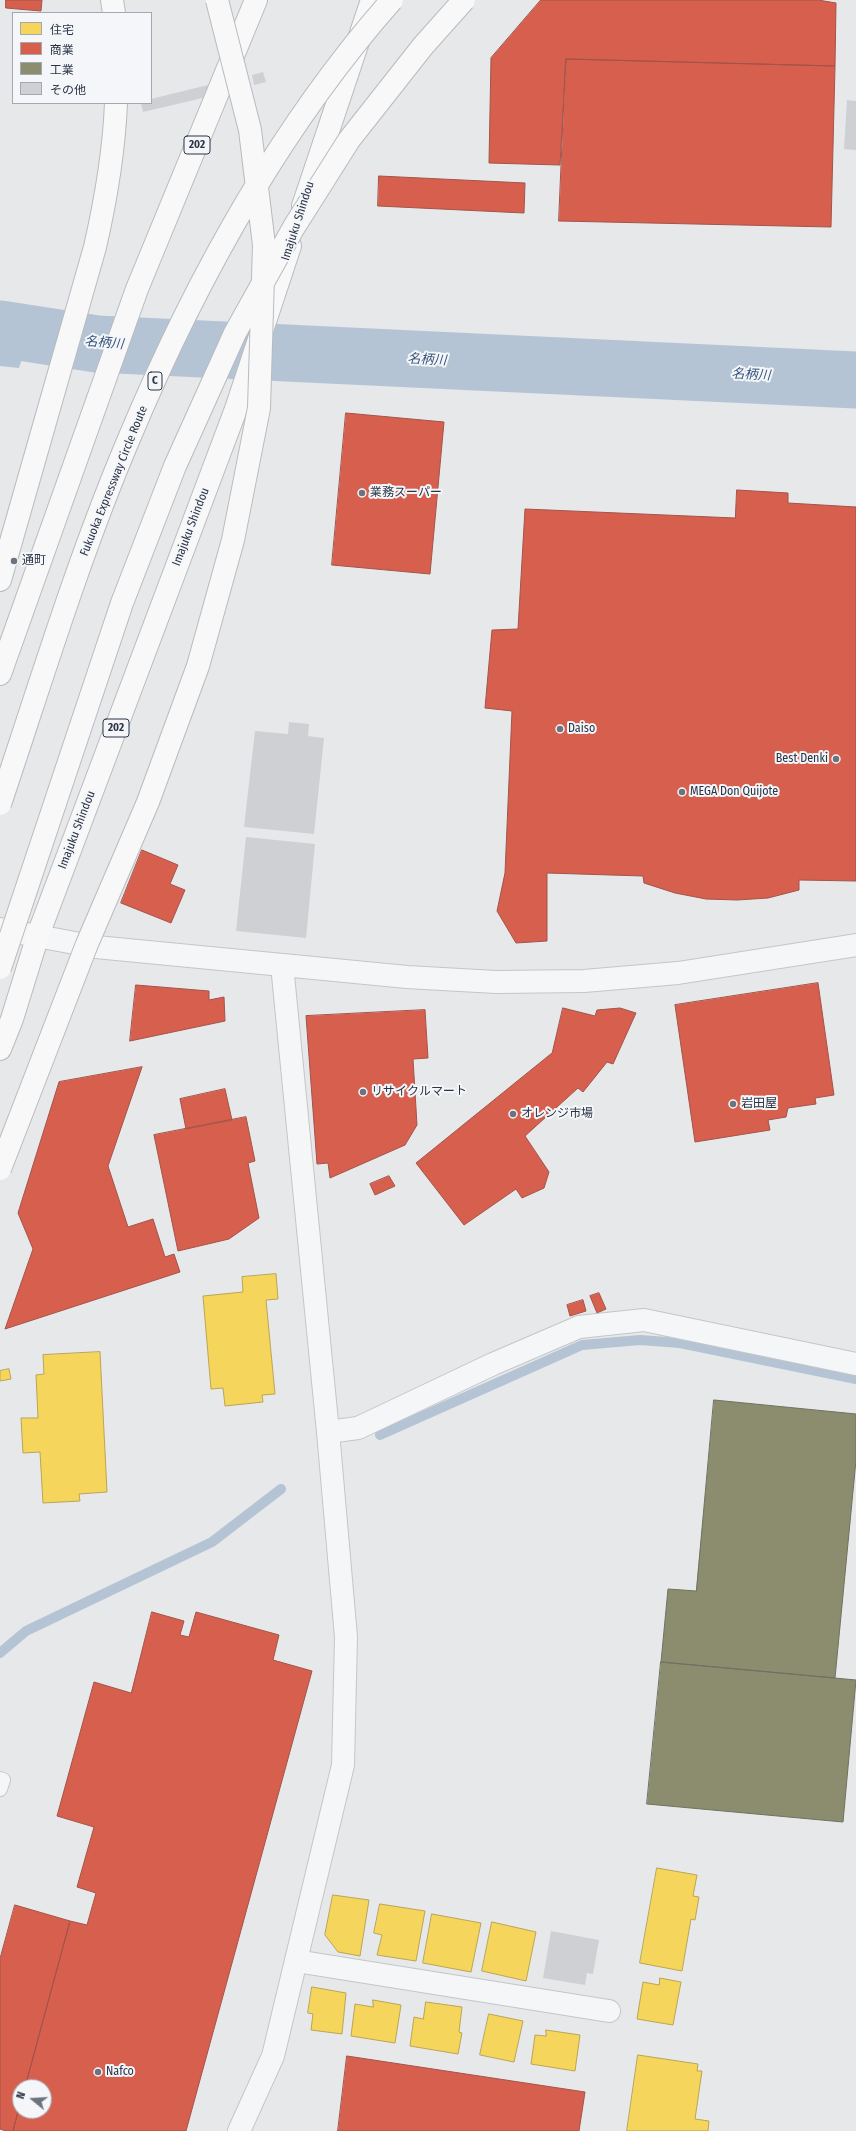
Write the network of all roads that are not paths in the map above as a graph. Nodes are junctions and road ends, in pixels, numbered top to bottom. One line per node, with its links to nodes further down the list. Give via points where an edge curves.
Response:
1 (112, 0): 7 (highway)
2 (217, 0): 20 (highway, bridge, via 250,130 264,245 260,408 233,540 198,666 148,802 87,944)
3 (256, 0): 10 (highway, 202, via 137,289)
4 (372, 0): 13 (highway, Imajuku Shindou / 202, bridge, via 236,409)
5 (392, 0): 11 (highway, Fukuoka Expressway Circle Route / C, bridge, via 308,105 250,196 189,306 114,477 73,586)
6 (464, 0): 16 (highway, bridge, via 423,46 349,140 294,227 235,333 175,466 122,603)
7 (114, 12)
8 (116, 104): 9 (highway, via 111,166 95,247)
9 (0, 580)
10 (0, 674)
11 (0, 804)
12 (0, 929): 13 (street)
13 (38, 935): 15 (street, via 96,947); 17 (highway, Imajuku Shindou / 202)
14 (856, 945): 15 (street, via 678,973 584,981 496,982)
15 (282, 966): 22 (street)
16 (0, 968)
17 (12, 1019): 18 (highway, Imajuku Shindou / 202); 19 (street)
18 (0, 1049)
19 (0, 1060)
20 (0, 1169)
21 (856, 1364): 22 (street, via 644,1320 579,1327 493,1364 358,1428)
22 (328, 1432): 25 (street, via 346,1637 343,1765)
23 (0, 1779): 24 (lane, via 3,1780)
24 (0, 1789)
25 (296, 1961): 26 (street); 27 (street, via 273,2056)
26 (609, 2011)
27 (239, 2131)

